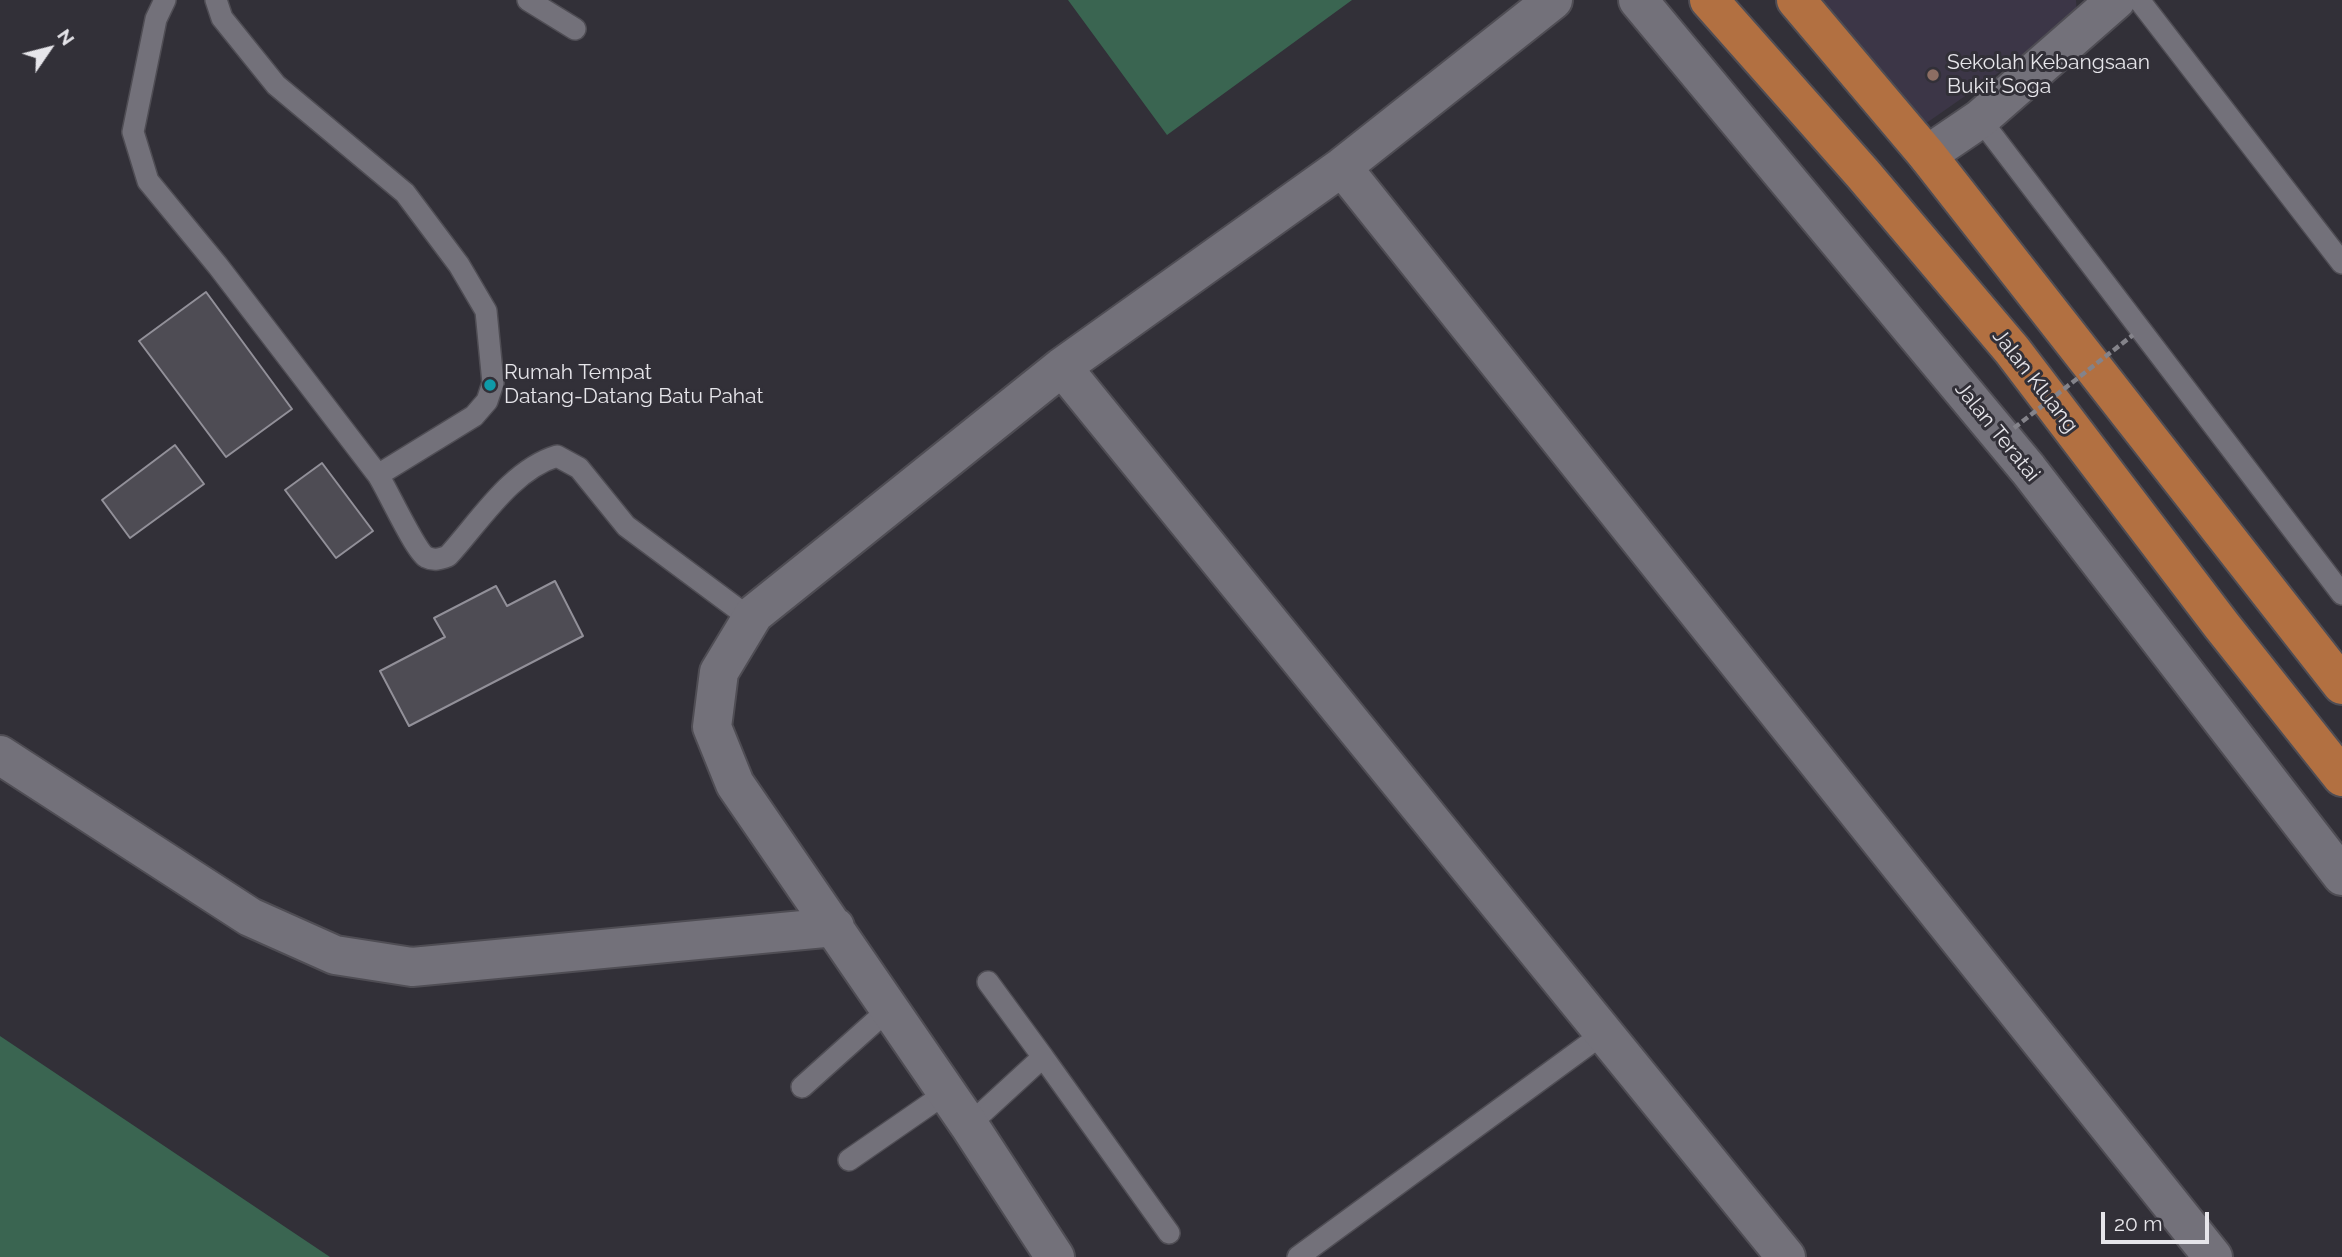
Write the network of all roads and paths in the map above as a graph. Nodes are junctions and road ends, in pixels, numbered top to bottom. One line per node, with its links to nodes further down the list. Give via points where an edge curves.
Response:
1 (165, 0): 18 (lane, via 156,19 133,132 148,181)
2 (216, 0): 18 (lane, via 222,18 276,85 405,193 459,265 486,311 493,383 487,401 474,416)
3 (528, 0): 10 (lane)
4 (1553, 0): 13 (street)
5 (1639, 0): 24 (street, Jalan Teratai, via 2028,469)
6 (1709, 0): 23 (highway, Jalan Kluang, via 2012,350)
7 (1796, 0): 12 (highway)
8 (2116, 0): 11 (street)
9 (2139, 0): 14 (lane)
10 (575, 29)
11 (1980, 119): 12 (street); 19 (lane)
12 (1927, 155): 21 (highway)
13 (1342, 167): 16 (street); 38 (street)
14 (2342, 263)
15 (2133, 335): 17 (path, bridge)
16 (1062, 367): 20 (street); 28 (street)
17 (2014, 428)
18 (378, 475): 20 (lane, via 416,546 426,557 437,560 448,556 521,475 540,461 557,456 567,459 626,526)
19 (2342, 594)
20 (751, 619): 25 (street, via 719,672 712,727 735,784)
21 (2342, 685)
22 (0, 755): 25 (street, via 250,917 335,955 412,967)
23 (2342, 776)
24 (2342, 876)
25 (835, 927): 27 (street)
26 (988, 982): 29 (lane)
27 (890, 1009): 30 (lane); 31 (street)
28 (1604, 1033): 36 (lane); 37 (street)
29 (1043, 1057): 32 (lane); 34 (lane)
30 (802, 1087)
31 (946, 1093): 32 (street); 33 (lane)
32 (970, 1125): 35 (street)
33 (849, 1160)
34 (1169, 1233)
35 (1055, 1257)
36 (1297, 1257)
37 (1786, 1257)
38 (2213, 1257)

